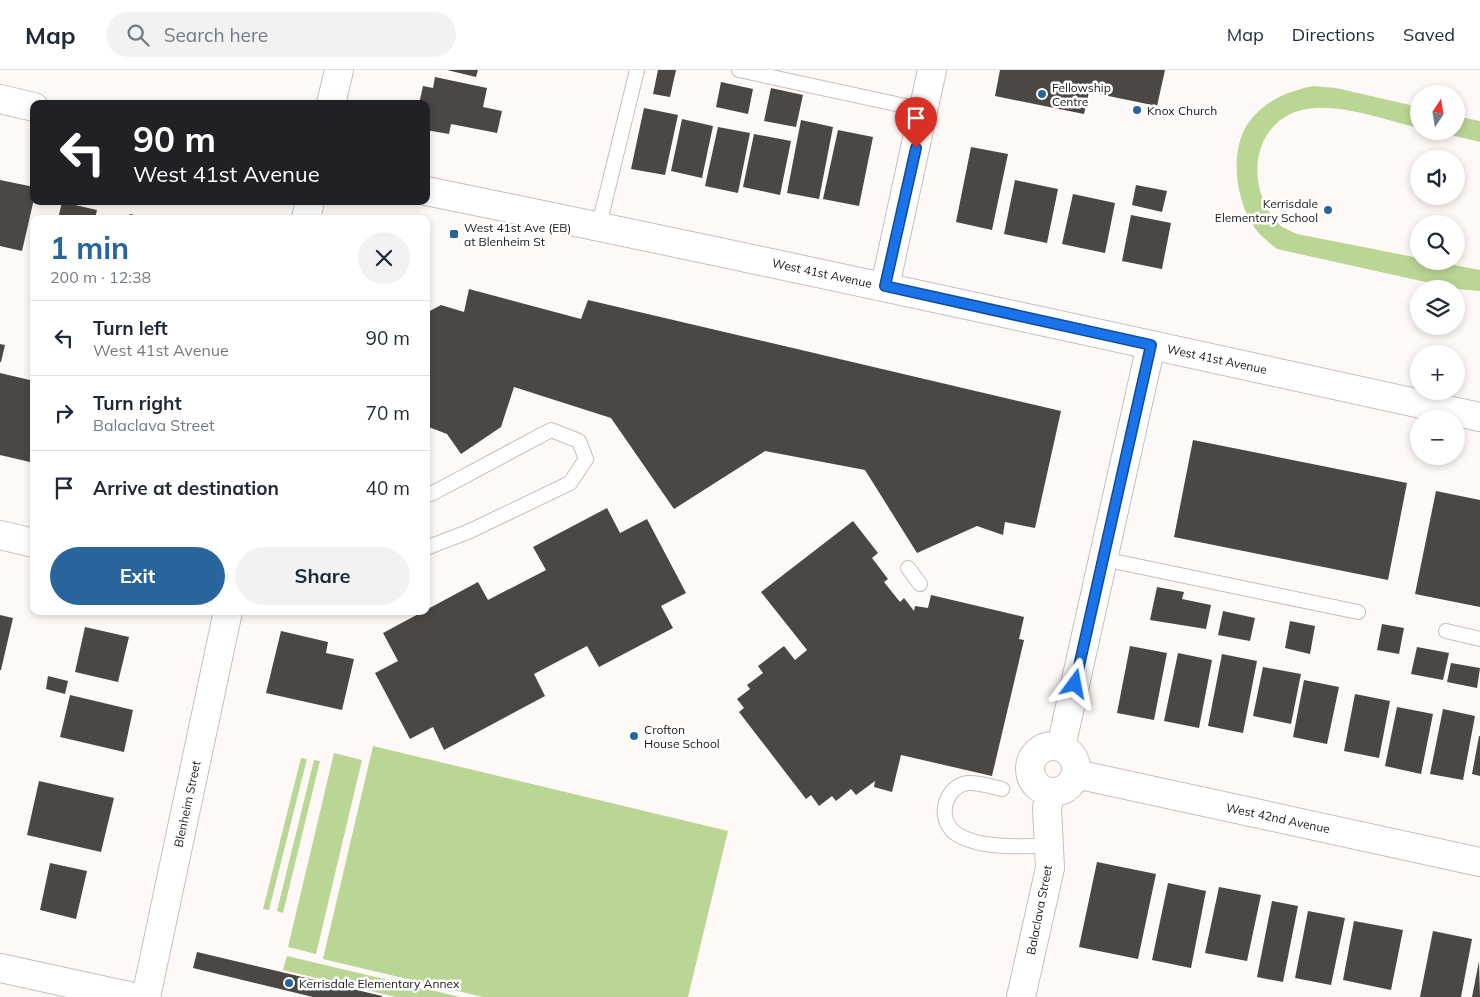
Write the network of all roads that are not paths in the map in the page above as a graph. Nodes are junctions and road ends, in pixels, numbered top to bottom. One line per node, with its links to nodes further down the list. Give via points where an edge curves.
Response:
1 (339, 70): 6 (street)
2 (637, 70): 10 (lane)
3 (740, 70): 8 (lane)
4 (932, 70): 8 (street)
5 (0, 99): 7 (street)
6 (332, 100)
7 (30, 106)
8 (924, 110): 11 (street)
9 (430, 193): 10 (street, West 41st Avenue)
10 (599, 225): 11 (street, West 41st Avenue)
11 (885, 286): 12 (street, West 41st Avenue)
12 (1151, 345): 13 (street, West 41st Avenue); 18 (street)
13 (1480, 417)
14 (430, 494): 17 (lane, via 551,430 579,441 586,459 570,483)
15 (0, 535): 16 (street)
16 (30, 541)
17 (430, 546)
18 (1103, 559): 21 (lane); 25 (street)
19 (908, 568): 20 (lane)
20 (920, 584)
21 (1358, 612)
22 (227, 615): 33 (street, Blenheim Street)
23 (1446, 632): 24 (lane)
24 (1480, 639)
25 (1061, 747): 26 (street, via 1074,758); 28 (street, via 1042,748 1030,764 1034,782)
26 (1076, 774): 28 (street, via 1067,788); 30 (street, West 42nd Avenue)
27 (1002, 789): 29 (lane, via 977,784 958,786 946,800 944,812 947,823 964,838 1008,848)
28 (1051, 792): 29 (street, Balaclava Street, via 1047,808)
29 (1049, 845): 34 (street, Balaclava Street, via 1050,868)
30 (1480, 862)
31 (0, 968): 32 (street)
32 (133, 997)
33 (146, 997)
34 (1021, 997)

